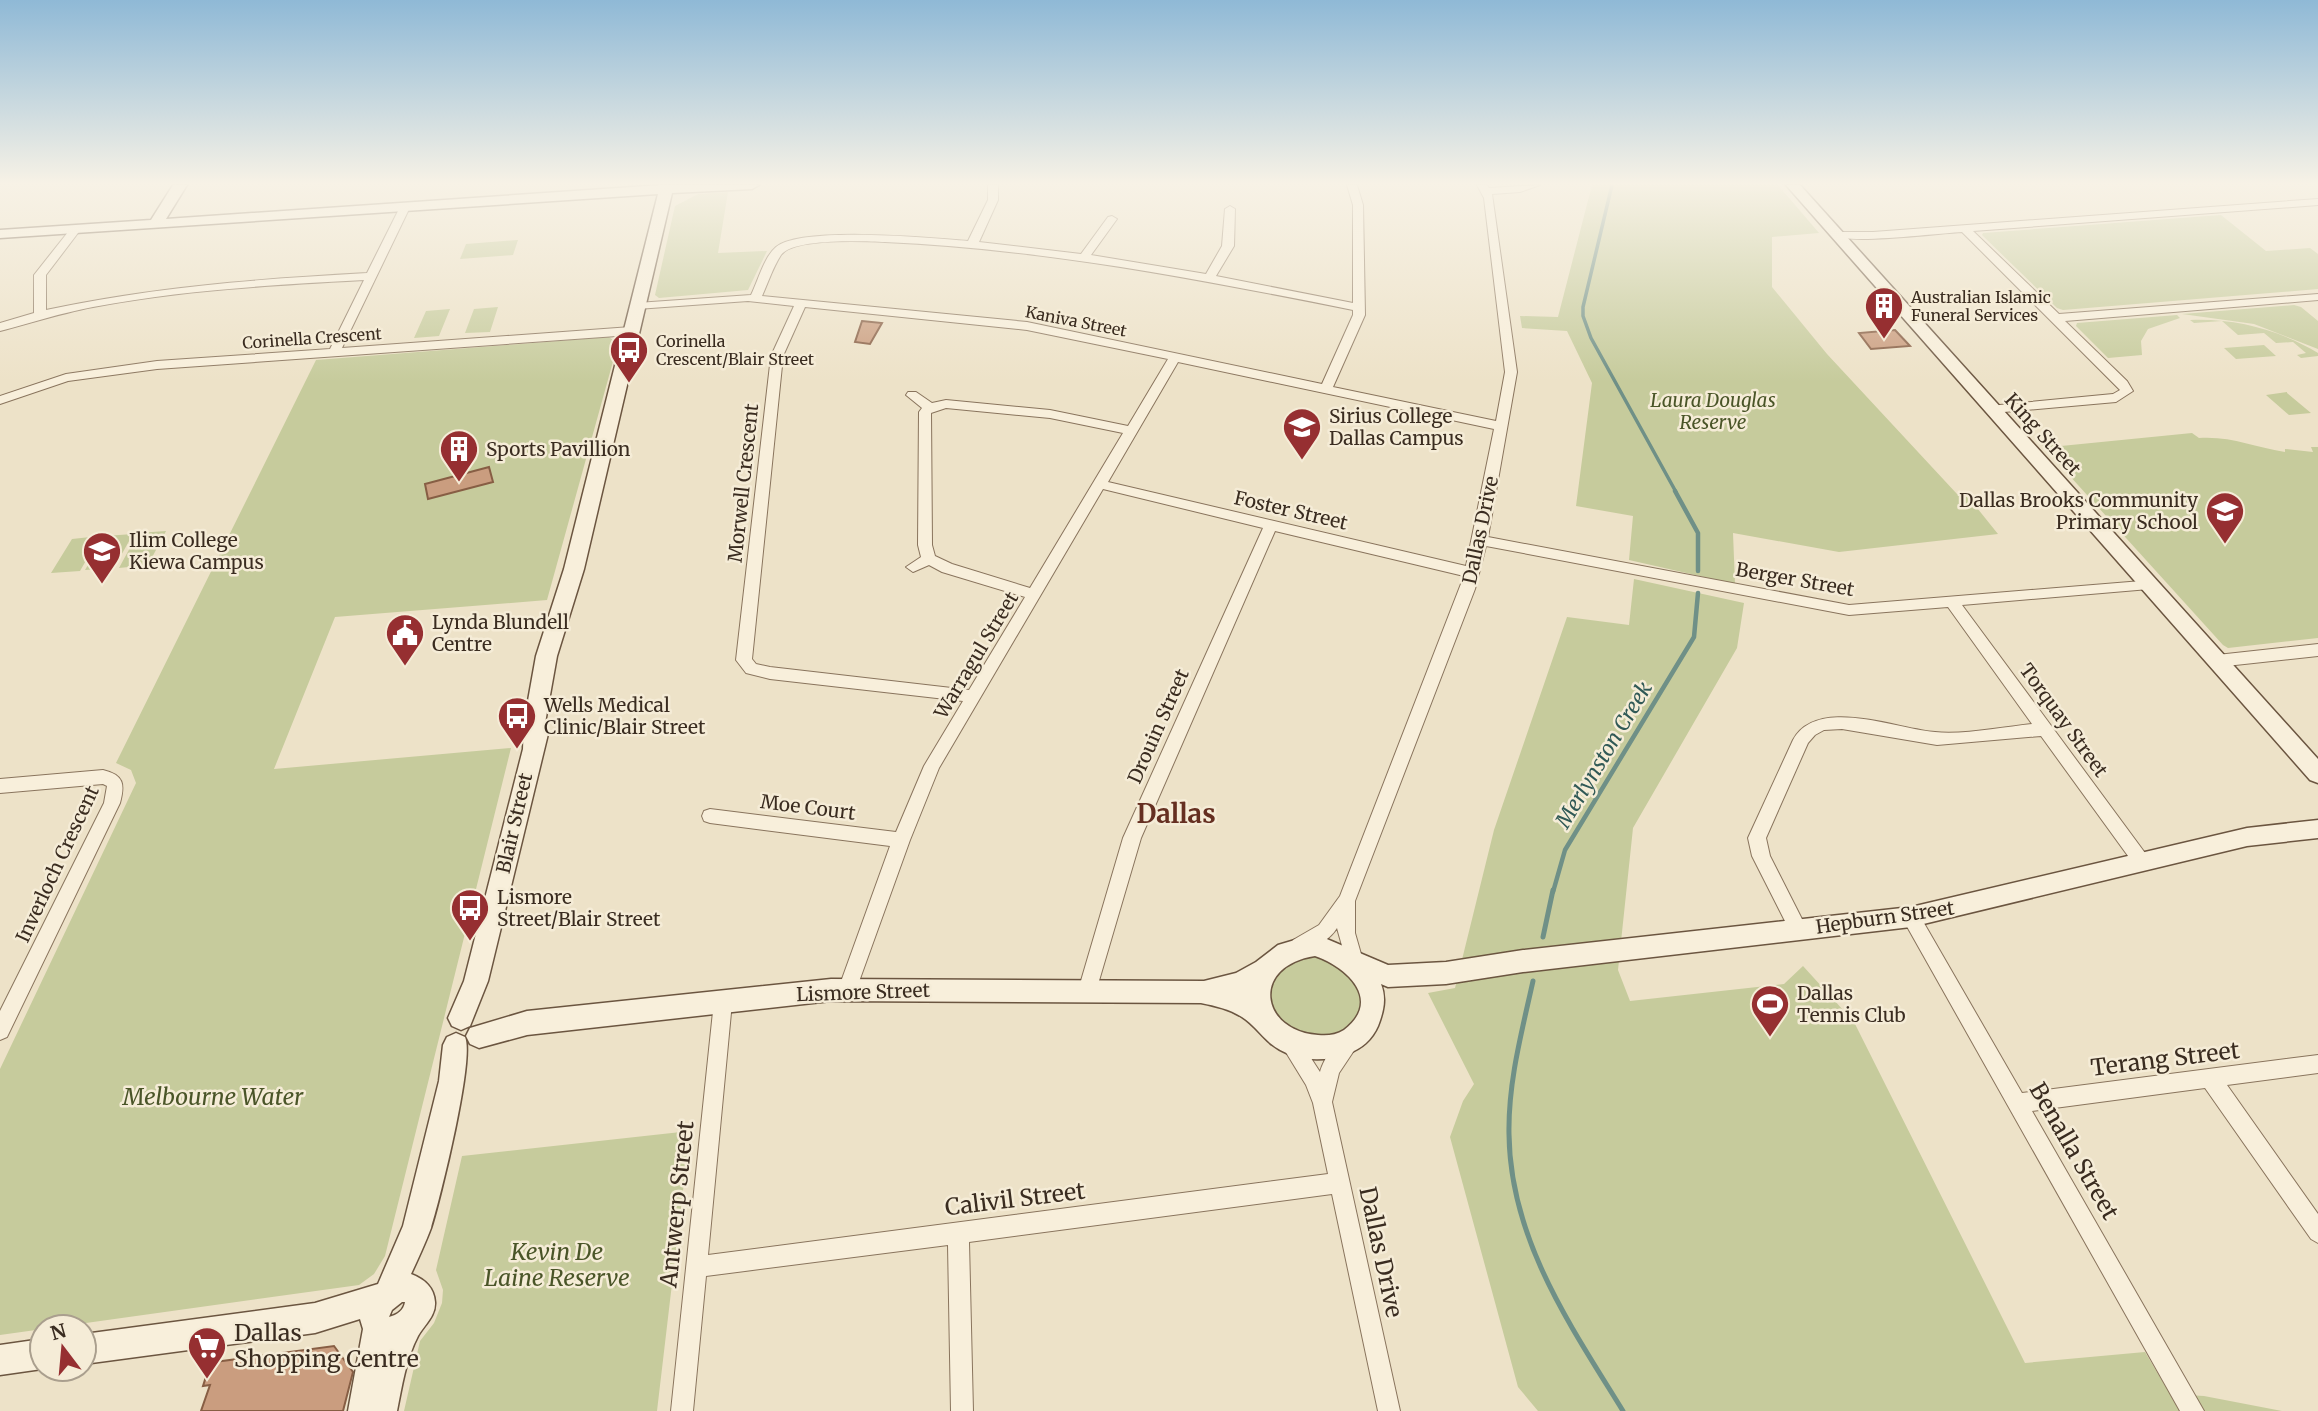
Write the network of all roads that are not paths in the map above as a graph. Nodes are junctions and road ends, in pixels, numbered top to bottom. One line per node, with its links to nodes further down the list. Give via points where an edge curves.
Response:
1 (59, 251): 22 (street, via 40,275)
2 (383, 251): 13 (street)
3 (651, 251): 19 (street, Blair Street)
4 (777, 251): 17 (street)
5 (1031, 251): 12 (street)
6 (1089, 251): 12 (street)
7 (1225, 251): 14 (street)
8 (1358, 251): 20 (street)
9 (1494, 251): 33 (street, Dallas Drive, via 1511,363)
10 (1851, 251): 32 (street, King Street)
11 (1987, 251): 23 (street)
12 (1084, 257): 14 (street)
13 (371, 276): 22 (street, via 177,289); 26 (street)
14 (1209, 278): 20 (street)
15 (2318, 296): 16 (street)
16 (2301, 298): 21 (street); 23 (street)
17 (755, 299): 18 (street, Kaniva Street); 19 (street, Kaniva Street)
18 (801, 304): 27 (street, Kaniva Street, via 1032,327); 46 (street, Morwell Crescent, via 777,356 743,653 745,675)
19 (638, 306): 25 (street, Blair Street)
20 (1359, 308): 28 (street)
21 (2318, 312)
22 (40, 314): 24 (street)
23 (2056, 318): 32 (street, via 2123,384 2126,393 2116,398)
24 (0, 327)
25 (631, 331): 26 (street, Corinella Crescent); 67 (street, Blair Street, via 574,569 559,657 532,747 476,981)
26 (334, 353): 30 (street, Corinella Crescent, via 109,372 57,381)
27 (1175, 356): 28 (street, Kaniva Street); 34 (street, Warragul Street)
28 (1326, 389): 33 (street, Kaniva Street)
29 (912, 396): 31 (street)
30 (0, 400)
31 (930, 407): 34 (street, via 946,404 1050,414); 38 (street, via 924,416 925,545)
32 (1993, 409): 41 (street, King Street)
33 (1502, 426): 37 (street, Dallas Drive)
34 (1130, 430): 35 (street, Warragul Street)
35 (1099, 484): 36 (street, Foster Street); 42 (street, Warragul Street)
36 (1271, 525): 40 (street, Foster Street); 62 (street, Drouin Street, via 1132,838)
37 (1480, 540): 40 (street, Dallas Drive); 43 (street, Berger Street, via 1849,610)
38 (929, 559): 39 (street); 42 (street)
39 (913, 567)
40 (1473, 573): 54 (street, Dallas Drive)
41 (2149, 584): 43 (street, Berger Street); 45 (street, King Street)
42 (1034, 594): 46 (street, Warragul Street)
43 (1952, 602): 47 (street, Torquay Street)
44 (2318, 650): 45 (street)
45 (2217, 660): 48 (street, King Street)
46 (974, 696): 52 (street, Warragul Street, via 932,766)
47 (2045, 729): 53 (street, Torquay Street); 56 (street, via 1937,739 1842,723 1812,728 1801,740 1757,838 1761,856)
48 (2318, 774)
49 (0, 786): 68 (street, Inverloch Crescent, via 103,777 116,785 112,803)
50 (710, 816): 52 (street, Moe Court)
51 (2318, 829): 53 (street, Hepburn Street, via 2248,837)
52 (901, 840): 61 (street, Warragul Street)
53 (2143, 862): 55 (street, Hepburn Street)
54 (1347, 900): 57 (street, Dallas Drive, via 1325,931); 58 (street, Dallas Drive, via 1346,933)
55 (1911, 916): 56 (street, Hepburn Street); 74 (street, Benalla Street)
56 (1798, 929): 60 (street, Hepburn Street)
57 (1297, 946): 58 (street, via 1332,948); 59 (street, via 1282,952)
58 (1356, 963): 60 (street, Hepburn Street, via 1402,977); 65 (street, via 1371,987)
59 (1265, 970): 63 (street, Lismore Street, via 1230,987); 66 (street, via 1258,992)
60 (1446, 973): 65 (street, Hepburn Street, via 1394,989)
61 (847, 990): 62 (street, Lismore Street); 64 (street, Lismore Street)
62 (1087, 991): 63 (street, Lismore Street)
63 (1201, 992): 66 (street, Lismore Street, via 1228,996)
64 (723, 1002): 67 (street, Lismore Street); 78 (street, Antwerp Street)
65 (1371, 1011): 69 (street, via 1361,1032)
66 (1266, 1020): 70 (street)
67 (471, 1030): 79 (street, Blair Street, via 452,1081 417,1227)
68 (0, 1031)
69 (1352, 1039): 70 (street, via 1331,1048 1312,1049); 73 (street, Dallas Drive, via 1329,1069)
70 (1289, 1040): 73 (street, Dallas Drive)
71 (2318, 1064): 72 (street, Terang Street)
72 (2210, 1078): 74 (street, Terang Street); 76 (street)
73 (1323, 1103): 75 (street, Dallas Drive)
74 (2018, 1104): 88 (street, Benalla Street)
75 (1340, 1183): 77 (street, Calivil Street); 87 (street, Dallas Drive)
76 (2318, 1232)
77 (958, 1233): 78 (street, Calivil Street); 86 (street)
78 (696, 1267): 85 (street, Antwerp Street)
79 (391, 1309): 80 (street); 83 (street, Blair Street); 84 (street, Blair Street)
80 (98, 1347)
81 (28, 1356): 82 (street)
82 (0, 1360)
83 (363, 1411)
84 (382, 1411)
85 (682, 1411)
86 (962, 1411)
87 (1389, 1411)
88 (2193, 1411)

